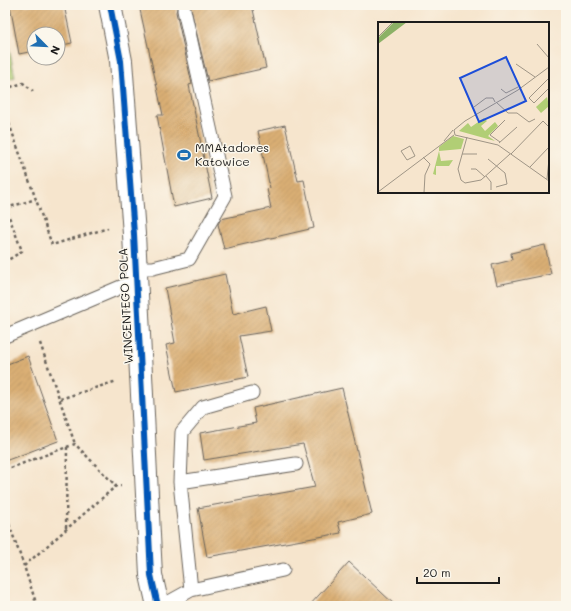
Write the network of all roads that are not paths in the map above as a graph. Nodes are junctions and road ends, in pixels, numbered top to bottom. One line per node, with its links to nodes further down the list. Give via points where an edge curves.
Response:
1 (110, 5): 3 (street, WINCENTEGO POLA, via 121,61)
2 (184, 10): 3 (lane, via 225,196 190,259)
3 (135, 275): 4 (lane); 10 (street, WINCENTEGO POLA, via 151,575)
4 (5, 336)
5 (252, 393): 7 (lane, via 203,407 182,432)
6 (296, 464): 7 (lane)
7 (180, 482): 9 (lane)
8 (283, 570): 9 (lane)
9 (191, 590): 11 (lane)
10 (158, 606)
11 (162, 606)

